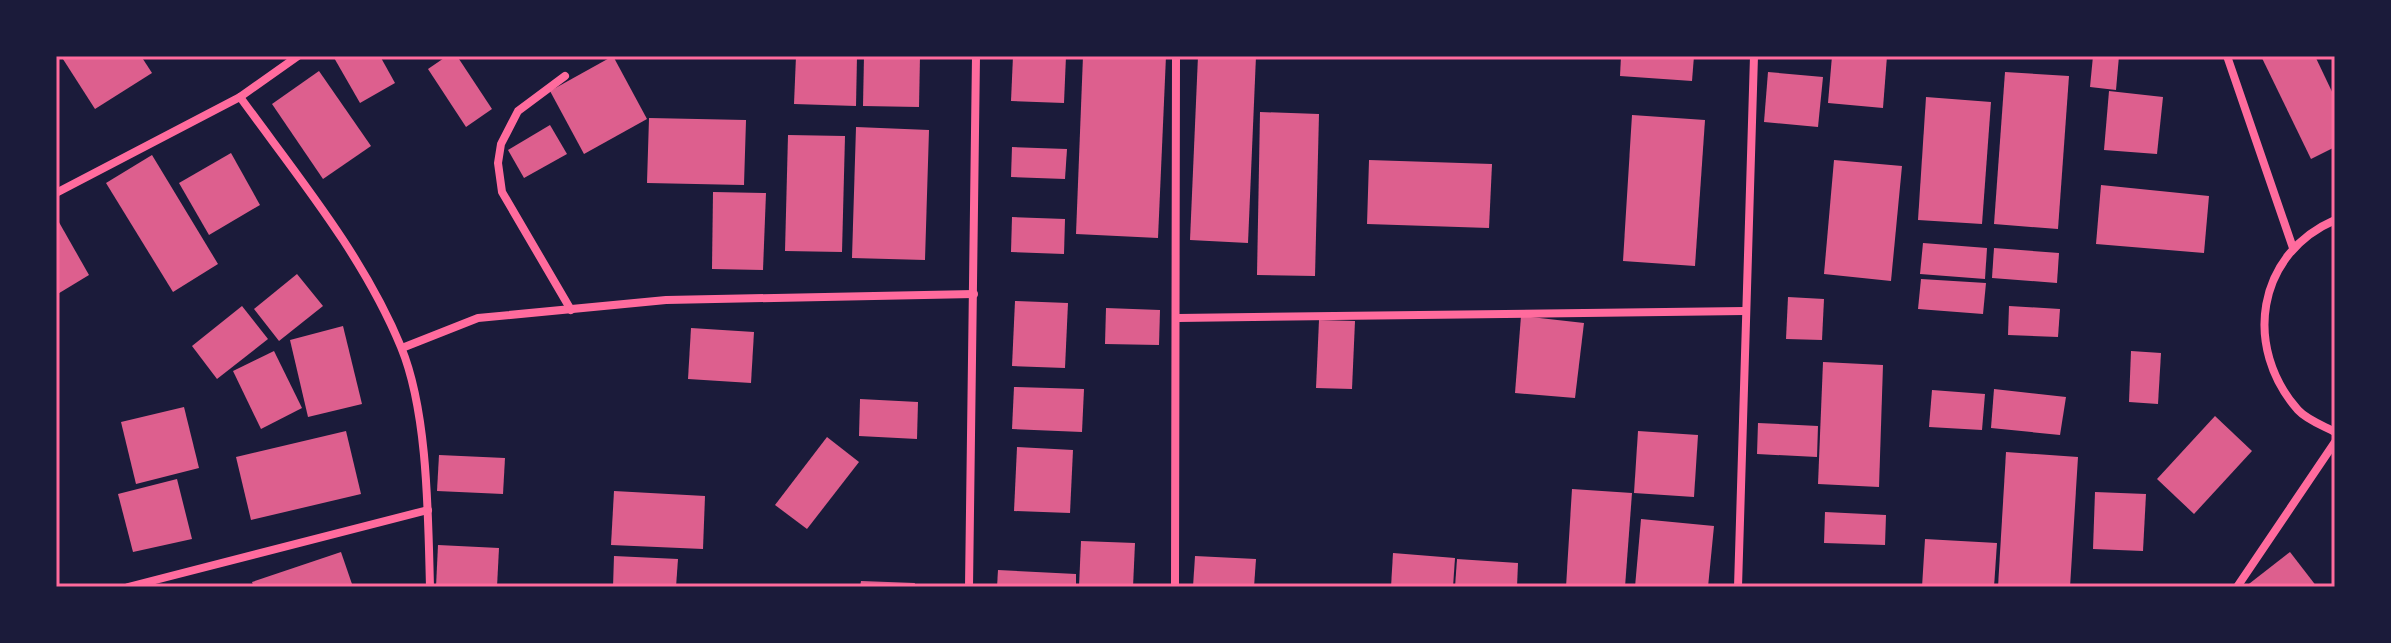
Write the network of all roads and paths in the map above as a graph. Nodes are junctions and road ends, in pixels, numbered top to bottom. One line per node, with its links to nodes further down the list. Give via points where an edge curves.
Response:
1 (298, 56): 7 (street)
2 (976, 56): 11 (street)
3 (1176, 56): 14 (street)
4 (1754, 56): 13 (street)
5 (2227, 56): 10 (street)
6 (565, 76): 12 (street, via 518,111 501,144 498,163 502,192)
7 (240, 97): 8 (street); 15 (street, via 352,253)
8 (56, 193)
9 (2335, 220): 10 (street)
10 (2293, 248): 16 (street, via 2269,287 2262,331 2273,376 2300,412)
11 (974, 294): 12 (street, via 666,300); 21 (street)
12 (571, 310): 15 (street, via 478,318)
13 (1745, 311): 14 (street); 23 (street)
14 (1178, 318): 22 (street)
15 (402, 348): 18 (street, via 417,410)
16 (2335, 432)
17 (2335, 442): 24 (street)
18 (428, 510): 19 (street); 20 (street)
19 (128, 587)
20 (430, 587)
21 (969, 587)
22 (1175, 587)
23 (1738, 587)
24 (2237, 587)

